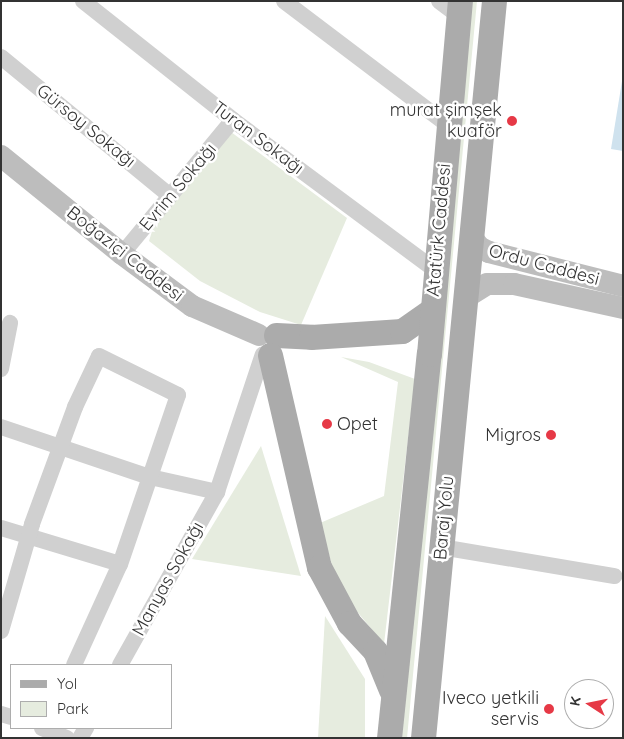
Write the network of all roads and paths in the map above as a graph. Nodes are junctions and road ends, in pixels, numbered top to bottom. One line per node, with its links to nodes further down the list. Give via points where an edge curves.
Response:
1 (83, 1): 7 (street, Turan Sokağı)
2 (284, 1): 8 (street)
3 (439, 1): 5 (street)
4 (494, 1): 11 (main road, Atatürk Caddesi)
5 (459, 9): 8 (main road, Atatürk Caddesi)
6 (1, 56): 10 (street, Gürsoy Sokağı)
7 (233, 120): 10 (street, Evrim Sokağı); 13 (street, Turan Sokağı)
8 (448, 125): 13 (main road, Atatürk Caddesi)
9 (1, 156): 12 (main road, Boğaziçi Caddesi)
10 (170, 196): 12 (street, Evrim Sokağı)
11 (471, 236): 14 (main road, Ordu Caddesi, via 479,247 489,252); 15 (main road, Atatürk Caddesi)
12 (122, 254): 19 (main road, Boğaziçi Caddesi, via 192,306)
13 (436, 271): 17 (main road, Atatürk Caddesi)
14 (623, 286)
15 (465, 298): 16 (main road, Ordu Caddesi, via 487,284 514,284); 27 (main road, Baraj Yolu)
16 (623, 308)
17 (432, 310): 19 (main road, via 402,331 311,337); 33 (main road, Baraj Yolu)
18 (10, 323): 20 (street)
19 (267, 345): 24 (street, Manyas Sokağı); 33 (main road, via 319,567 349,623 375,651)
20 (1, 369)
21 (3, 424): 22 (street)
22 (61, 447): 23 (street); 23 (street, via 99,356 178,394); 26 (street)
23 (150, 477): 24 (street); 28 (street)
24 (216, 492): 32 (street, Manyas Sokağı)
25 (1, 528): 26 (street)
26 (28, 536): 28 (street); 30 (street)
27 (441, 547): 29 (street); 37 (main road, Baraj Yolu)
28 (120, 564): 31 (street)
29 (615, 576)
30 (1, 631)
31 (74, 664)
32 (121, 664)
33 (393, 697): 36 (main road, Baraj Yolu)
34 (44, 729): 35 (street)
35 (67, 738)
36 (389, 738)
37 (423, 738)

